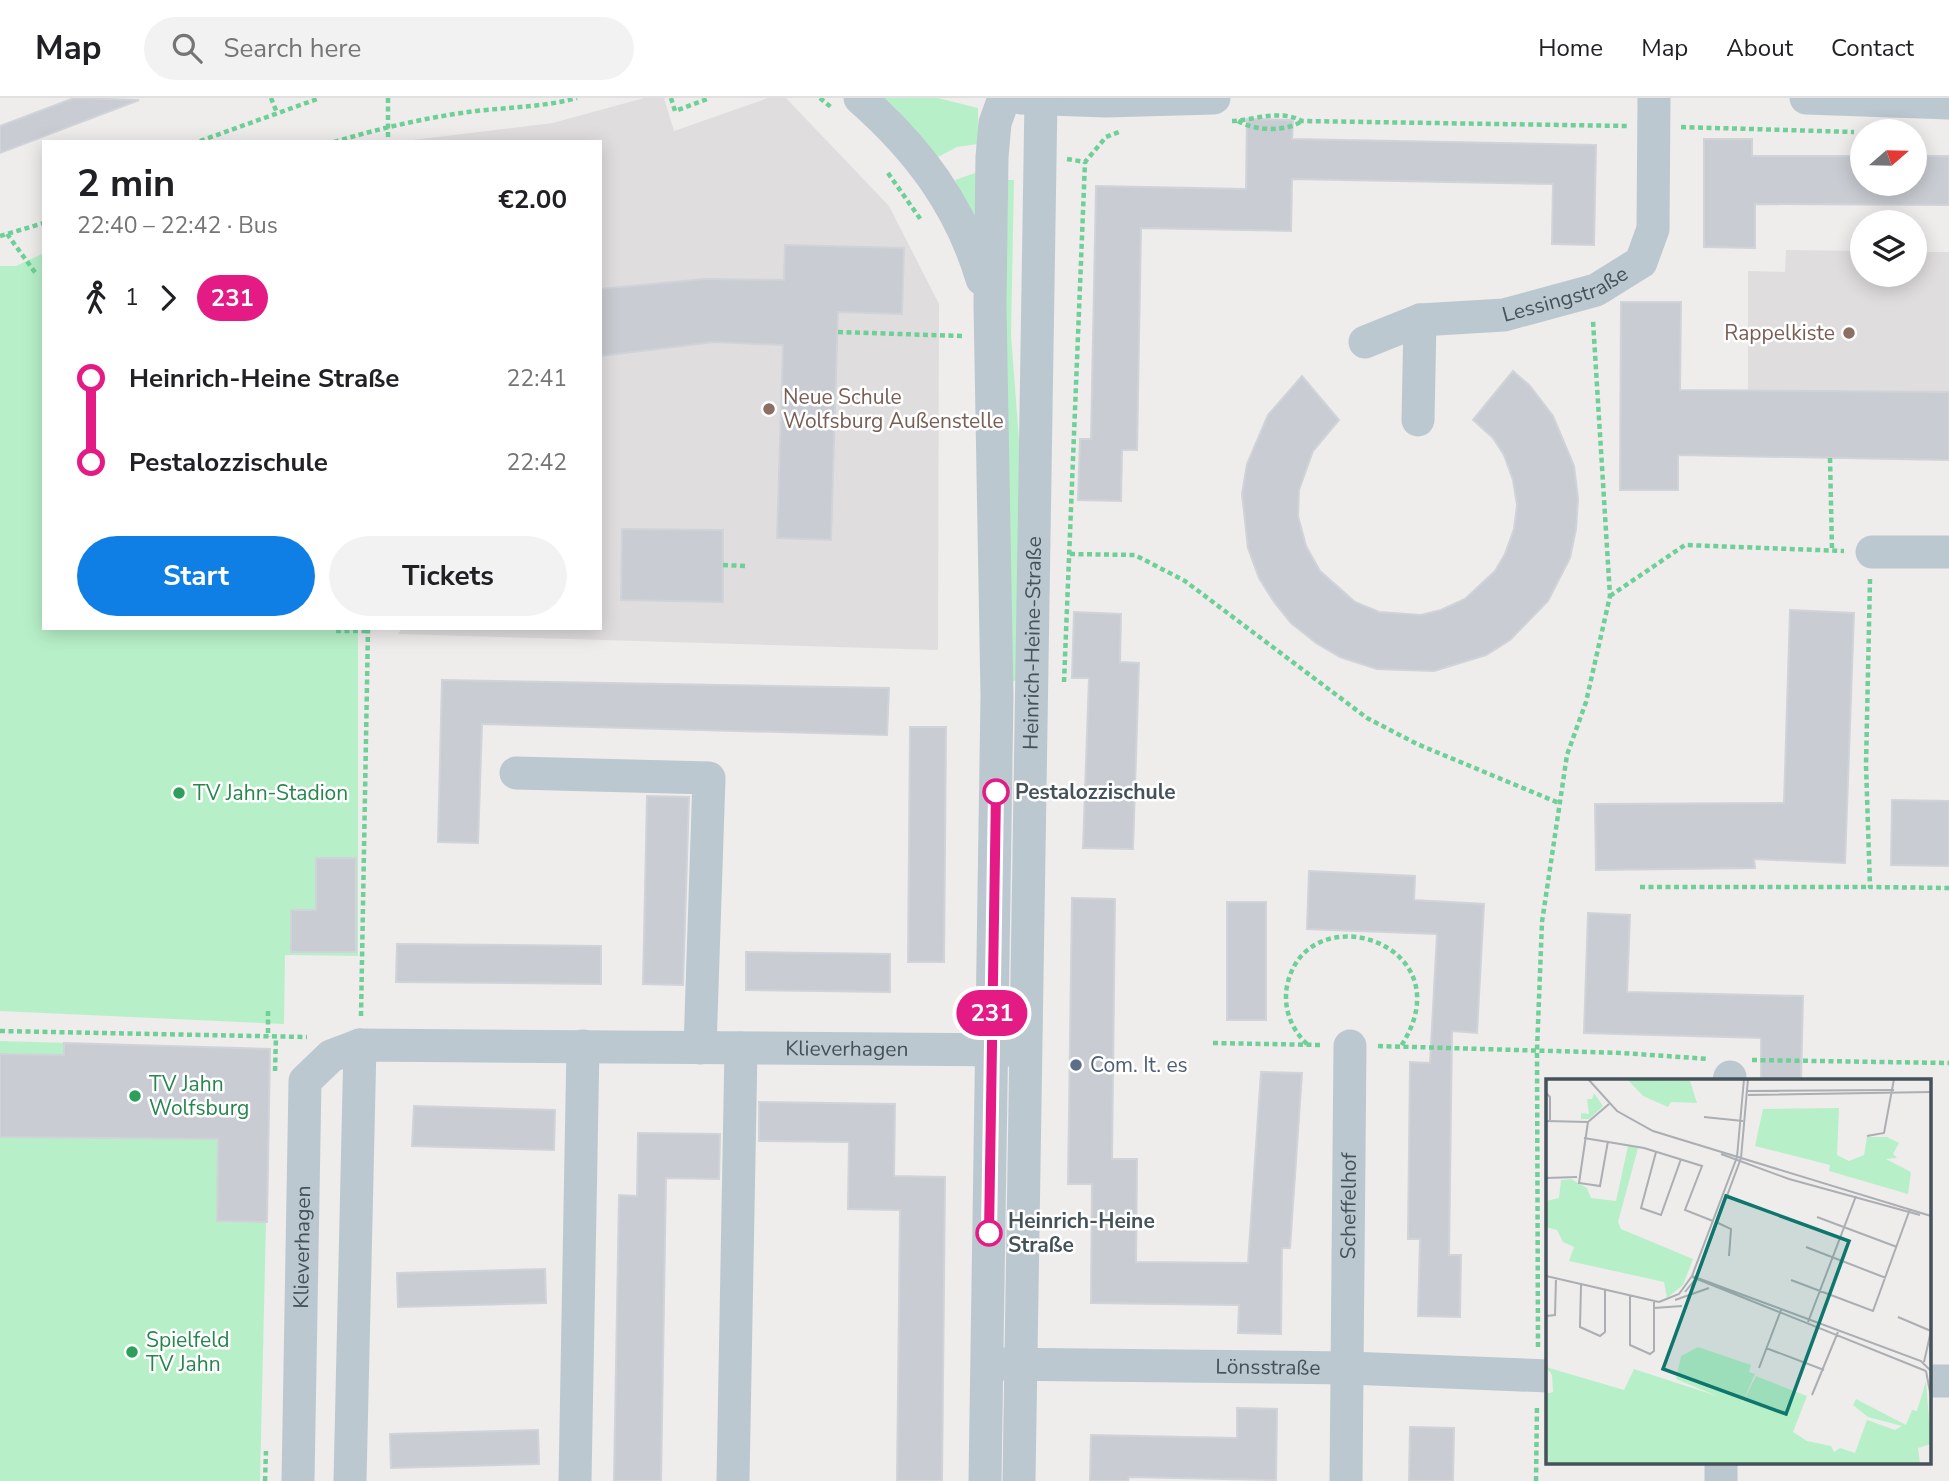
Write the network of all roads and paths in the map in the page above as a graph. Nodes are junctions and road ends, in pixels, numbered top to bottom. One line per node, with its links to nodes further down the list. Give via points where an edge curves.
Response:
1 (271, 98): 14 (path)
2 (320, 98): 14 (path)
3 (388, 98): 16 (path)
4 (577, 98): 16 (path)
5 (671, 98): 6 (path, via 676,111)
6 (710, 98)
7 (860, 98): 26 (street, Heinrich-Heine-Straße, via 934,175 963,224)
8 (1004, 98): 26 (street, Heinrich-Heine-Straße, via 995,123 992,157)
9 (1214, 98): 11 (street)
10 (1806, 98): 12 (street)
11 (1033, 99): 64 (street, Heinrich-Heine-Straße)
12 (1949, 103)
13 (1654, 112): 15 (path); 17 (path); 27 (street, Lessingstraße, via 1653,229 1641,262 1596,290 1504,315)
14 (277, 113): 18 (path)
15 (1302, 121): 15 (path, via 1293,116 1238,120 1247,127 1293,128)
16 (390, 125): 19 (path); 20 (path)
17 (1850, 132)
18 (203, 140)
19 (341, 140)
20 (388, 140)
21 (1085, 162): 37 (path)
22 (42, 224): 23 (path)
23 (7, 234): 24 (path); 25 (path)
24 (0, 236)
25 (37, 275)
26 (990, 305): 62 (street, Heinrich-Heine-Straße, via 997,696)
27 (1420, 320): 30 (street, Lessingstraße); 32 (street)
28 (838, 332): 29 (path)
29 (963, 336)
30 (1365, 342)
31 (1594, 352): 40 (path)
32 (1418, 420)
33 (1830, 458): 34 (path)
34 (1832, 551): 35 (path); 40 (path, via 1685,545)
35 (1872, 552): 36 (street); 48 (path, via 1866,681)
36 (1949, 552)
37 (1070, 554): 44 (path); 46 (path, via 1135,555 1185,581 1367,718 1417,744)
38 (723, 565): 39 (path)
39 (745, 566)
40 (1610, 596): 46 (path, via 1586,702 1567,755)
41 (352, 630): 43 (path)
42 (368, 630): 55 (path)
43 (336, 631)
44 (1064, 696)
45 (516, 772): 60 (street, via 709,778)
46 (1559, 803): 63 (path, via 1542,922)
47 (1640, 887): 48 (path)
48 (1870, 887): 49 (path)
49 (1949, 888)
50 (268, 1011): 52 (path)
51 (0, 1031): 52 (path)
52 (268, 1037): 53 (path)
53 (312, 1037)
54 (1213, 1043): 56 (path)
55 (360, 1045): 57 (street, Klieverhagen); 71 (street, Klieverhagen, via 331,1056 305,1081); 72 (street)
56 (1308, 1045): 58 (path); 59 (path, via 1289,1017 1285,996 1289,978 1307,950 1324,940 1344,937 1379,941 1409,967 1418,1007 1412,1029)
57 (583, 1046): 60 (street, Klieverhagen); 73 (street)
58 (1350, 1046): 59 (path); 69 (street, Scheffelhof)
59 (1400, 1046): 63 (path)
60 (700, 1048): 61 (street, Klieverhagen)
61 (741, 1048): 62 (street, Klieverhagen); 74 (street)
62 (992, 1050): 64 (street, Klieverhagen); 67 (street, Heinrich-Heine-Straße)
63 (1537, 1050): 66 (path); 70 (path)
64 (1026, 1051): 68 (street, Heinrich-Heine-Straße)
65 (1949, 1063): 66 (path)
66 (1730, 1069)
67 (987, 1364): 68 (street, Lönsstraße); 75 (street, Heinrich-Heine-Straße)
68 (1021, 1365): 69 (street, Lönsstraße); 76 (street, Heinrich-Heine-Straße)
69 (1349, 1368): 70 (street, Lönsstraße); 77 (street, Scheffelhof)
70 (1543, 1376): 78 (path)
71 (298, 1481)
72 (350, 1481)
73 (575, 1481)
74 (733, 1481)
75 (985, 1481)
76 (1019, 1481)
77 (1346, 1481)
78 (1536, 1481)

